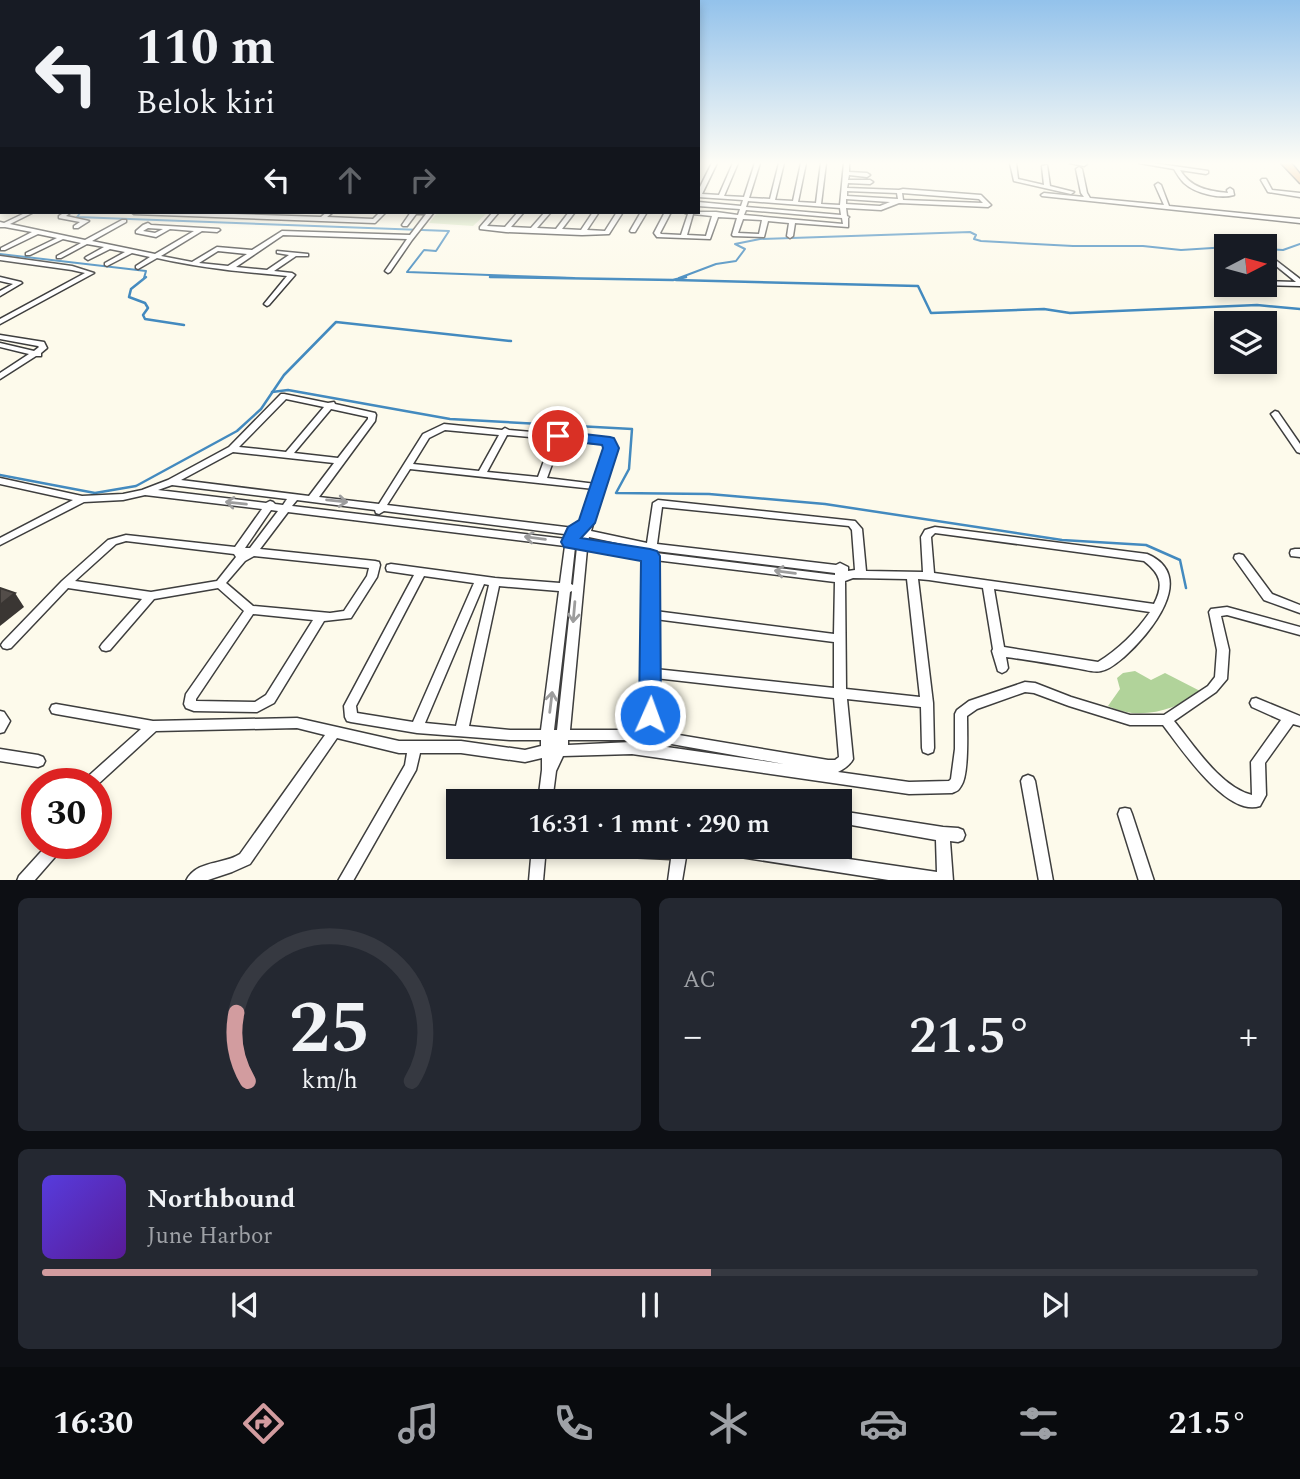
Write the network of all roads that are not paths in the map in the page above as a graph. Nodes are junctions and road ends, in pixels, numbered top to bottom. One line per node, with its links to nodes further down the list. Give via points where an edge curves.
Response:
1 (700, 204): 12 (street)
2 (744, 204): 12 (street)
3 (811, 204): 9 (street)
4 (891, 204): 10 (street)
5 (967, 204): 6 (street)
6 (987, 204)
7 (1145, 204): 11 (street)
8 (1166, 204): 11 (street)
9 (818, 205): 10 (street)
10 (843, 207): 35 (street)
11 (1167, 207): 41 (street)
12 (743, 208): 33 (street); 35 (street)
13 (700, 213): 32 (street)
14 (26, 214): 45 (street)
15 (65, 214): 48 (street, via 61,217 86,222)
16 (242, 214): 34 (street)
17 (271, 214): 34 (street)
18 (328, 214): 37 (street)
19 (354, 214): 39 (street)
20 (381, 214): 39 (street, via 374,222)
21 (413, 214): 46 (street)
22 (430, 214): 63 (street)
23 (494, 214): 52 (street, via 482,228)
24 (520, 214): 52 (street)
25 (546, 214): 53 (street)
26 (570, 214): 56 (street)
27 (596, 214): 57 (street)
28 (619, 214): 57 (street, via 607,233)
29 (642, 214): 54 (street)
30 (667, 214): 62 (street, via 657,234)
31 (688, 214): 62 (street)
32 (716, 215): 33 (street); 62 (street, via 708,238)
33 (740, 216): 38 (street); 38 (street, via 735,235 762,235)
34 (267, 217): 36 (street)
35 (846, 217): 44 (street, via 847,230)
36 (297, 218): 37 (street)
37 (323, 219): 39 (street)
38 (765, 219): 43 (street)
39 (348, 220)
40 (124, 221): 65 (street)
41 (1300, 221)
42 (154, 222): 47 (street)
43 (792, 222): 44 (street); 60 (street)
44 (817, 224): 59 (street)
45 (1, 225): 55 (street)
46 (405, 225)
47 (145, 226): 49 (street); 58 (street, via 138,232)
48 (76, 227)
49 (170, 228): 50 (street); 58 (street)
50 (201, 229): 51 (street); 74 (street)
51 (217, 230)
52 (506, 230): 53 (street)
53 (532, 231): 56 (street)
54 (633, 231)
55 (37, 232): 61 (street); 67 (street)
56 (557, 232): 57 (street)
57 (582, 233)
58 (156, 235): 64 (street)
59 (816, 235)
60 (790, 236)
61 (61, 237): 65 (street); 71 (street)
62 (682, 237)
63 (410, 239): 69 (street, via 277,236); 83 (street)
64 (148, 240)
65 (86, 242): 66 (street); 75 (street)
66 (109, 247): 68 (street); 77 (street)
67 (3, 249)
68 (131, 251): 74 (street); 78 (street)
69 (251, 252): 79 (street, via 217,249); 82 (street)
70 (279, 253): 72 (street)
71 (28, 254)
72 (294, 254): 73 (street); 84 (street)
73 (306, 255)
74 (155, 256): 79 (street); 81 (street)
75 (58, 257)
76 (0, 258): 90 (street, via 92,272)
77 (88, 258)
78 (107, 264)
79 (193, 264): 82 (street)
80 (1278, 265): 87 (street)
81 (138, 267)
82 (228, 268): 84 (street)
83 (388, 271)
84 (267, 273): 89 (street, via 293,276)
85 (0, 279): 88 (street, via 19,283)
86 (1278, 283): 87 (street)
87 (1300, 283)
88 (0, 294)
89 (267, 304)
90 (0, 322)
91 (0, 337): 93 (street, via 41,344)
92 (0, 345): 93 (street)
93 (38, 354): 94 (street)
94 (0, 377)
95 (331, 404): 99 (street, via 284,396); 101 (street); 102 (street, via 373,417)
96 (1275, 414): 100 (street)
97 (505, 431): 98 (street); 103 (street, via 444,427 426,436); 104 (street)
98 (558, 436): 106 (street); 108 (street, via 609,442 611,451)
99 (232, 449): 101 (street); 107 (street)
100 (1300, 450)
101 (288, 455): 102 (street)
102 (340, 461): 113 (street)
103 (406, 467): 104 (street); 115 (street)
104 (481, 475): 106 (street)
105 (0, 481): 112 (street)
106 (541, 481): 108 (street)
107 (172, 482): 109 (street); 110 (street)
108 (599, 487): 118 (street)
109 (145, 492): 112 (street); 114 (street, one-way to 109)
110 (277, 495): 111 (street); 114 (street)
111 (294, 497): 113 (street); 116 (street)
112 (82, 499): 119 (street)
113 (312, 499): 115 (street, one-way to 115)
114 (268, 506): 116 (street); 122 (street)
115 (382, 506): 117 (street); 118 (street)
116 (286, 508): 117 (street); 121 (street)
117 (374, 518): 118 (street, one-way to 117)
118 (580, 535): 120 (street); 134 (street)
119 (0, 542)
120 (651, 551): 126 (street); 126 (street, via 658,503 852,523 857,529); 139 (street)
121 (253, 552): 122 (street); 140 (street, via 375,565 352,611 340,617)
122 (239, 555): 131 (street, via 122,538); 132 (street)
123 (1239, 558): 137 (street, via 1268,597)
124 (391, 568): 125 (street)
125 (421, 572): 129 (street); 157 (street, via 349,713 356,719)
126 (848, 574): 127 (street); 142 (street)
127 (912, 576): 128 (street); 149 (street)
128 (929, 576): 133 (street); 136 (street, via 926,537 935,530 1147,558 1156,561 1166,575 1167,590)
129 (481, 580): 130 (street); 157 (street)
130 (495, 582): 134 (street); 159 (street)
131 (66, 584): 135 (street); 143 (street)
132 (220, 584): 135 (street); 138 (street)
133 (988, 584): 136 (street); 145 (street)
134 (570, 588): 160 (street, one-way to 134); 161 (street, one-way to 161)
135 (151, 596): 144 (street)
136 (1157, 609): 145 (street, via 1114,660 1100,667)
137 (1300, 609)
138 (250, 610): 140 (street); 140 (street, via 190,704 264,704)
139 (650, 614): 142 (street); 147 (street)
140 (321, 617)
141 (1300, 631): 154 (street, via 1227,611 1215,612 1223,650 1221,679)
142 (841, 639): 148 (street)
143 (7, 645)
144 (106, 647)
145 (998, 652): 146 (street)
146 (1002, 668)
147 (652, 673): 148 (street); 162 (street)
148 (840, 694): 149 (street); 162 (street, via 846,754 838,766)
149 (927, 703): 164 (street)
150 (1256, 703): 153 (street)
151 (56, 709): 155 (street)
152 (0, 716): 156 (street, via 4,721)
153 (1295, 719): 154 (street, via 1258,762 1255,802 1227,791)
154 (1166, 720): 165 (street, via 1130,720 1035,688 1015,690 961,714 957,782 952,788 841,779 632,748)
155 (153, 726): 158 (street, via 268,722); 169 (street)
156 (0, 728)
157 (416, 728): 159 (street)
158 (335, 731): 163 (street); 181 (street, via 245,859)
159 (461, 732): 160 (street)
160 (547, 735): 161 (street); 166 (street)
161 (563, 735): 162 (street); 165 (street)
162 (649, 735)
163 (415, 748): 166 (street, via 461,747 525,756); 182 (street, via 411,766)
164 (928, 748)
165 (560, 750): 166 (street); 170 (street)
166 (546, 751): 170 (street)
167 (0, 755): 168 (street)
168 (38, 761)
169 (107, 768)
170 (549, 770): 172 (street)
171 (1028, 781): 185 (street)
172 (547, 789)
173 (1125, 814): 186 (street)
174 (852, 819): 179 (street, via 950,834)
175 (43, 859): 180 (street)
176 (538, 859): 183 (street)
177 (682, 859): 184 (street)
178 (805, 859): 179 (street)
179 (945, 879)
180 (24, 880)
181 (193, 880)
182 (345, 880)
183 (536, 880)
184 (675, 880)
185 (1046, 880)
186 (1146, 880)

